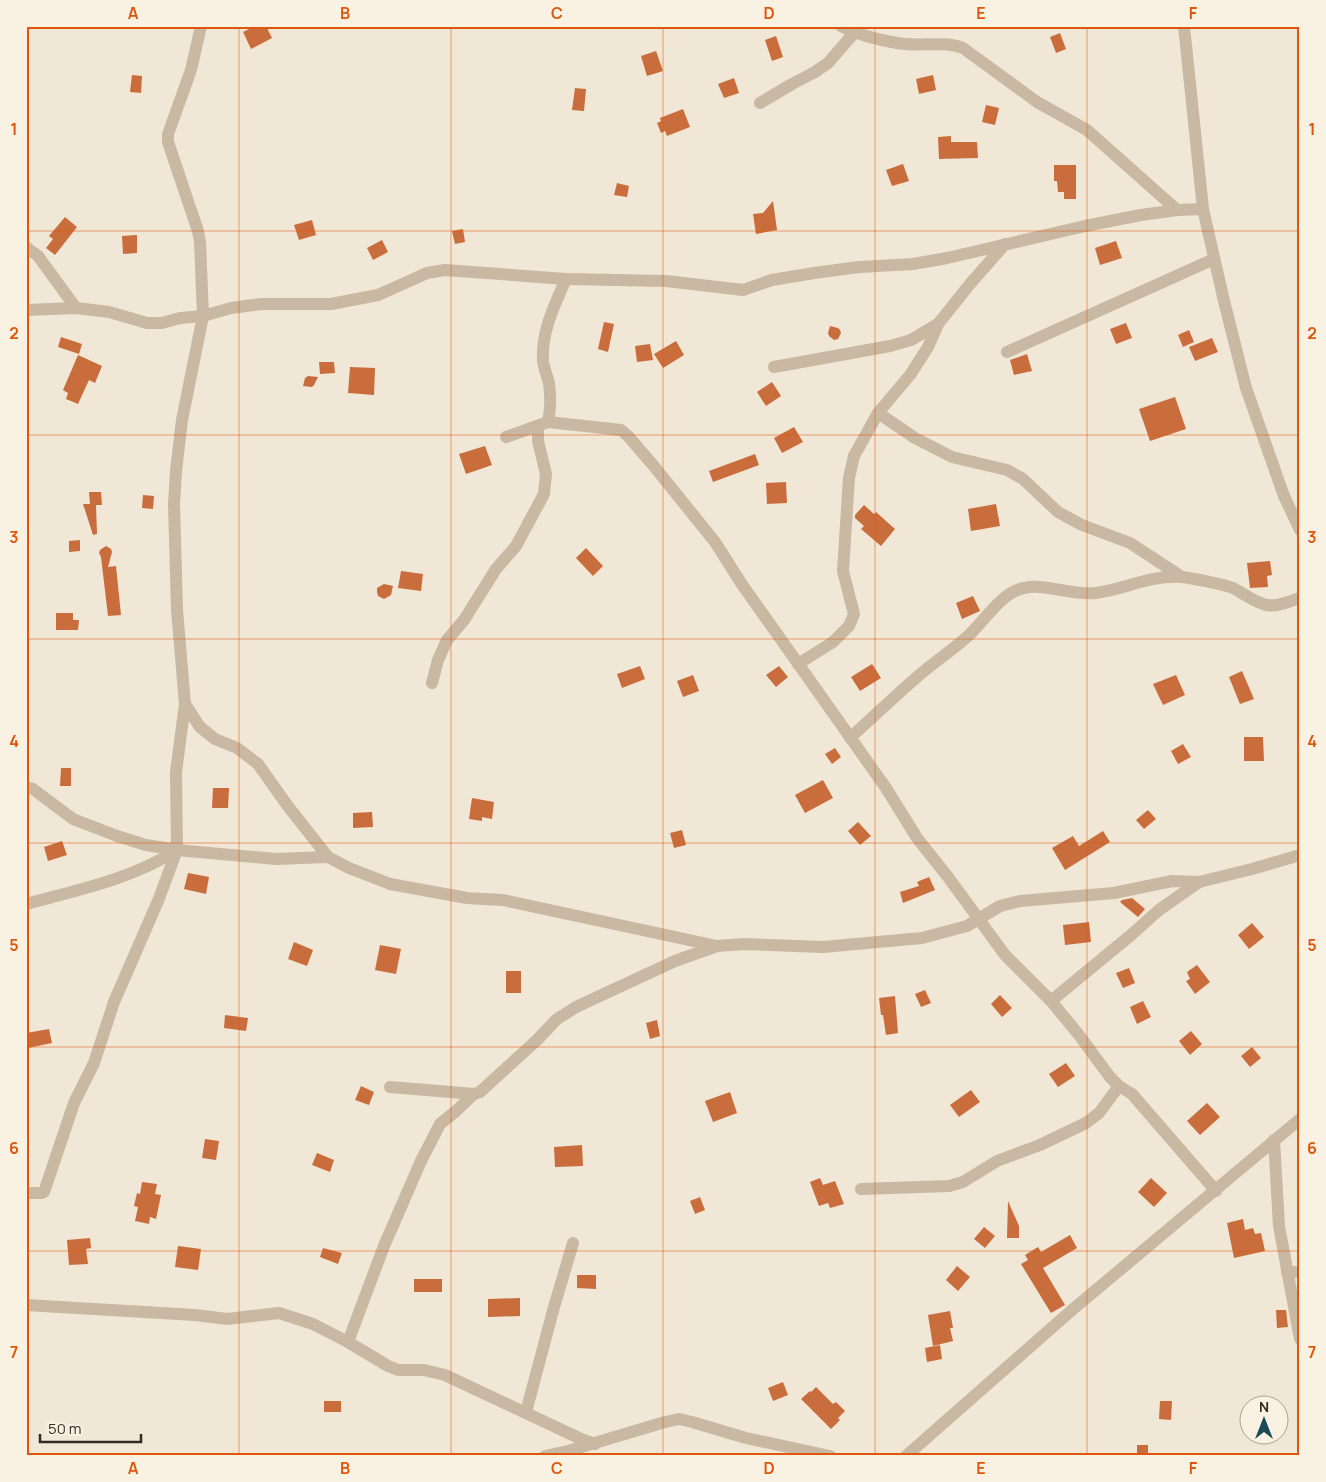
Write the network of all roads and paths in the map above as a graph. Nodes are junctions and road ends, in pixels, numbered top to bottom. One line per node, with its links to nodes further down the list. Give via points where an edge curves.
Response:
1 (201, 26): 14 (street, via 168,142 198,231)
2 (841, 26): 4 (street)
3 (1184, 26): 6 (street)
4 (854, 33): 5 (street, via 815,72); 7 (street, via 904,44 954,44 963,48 1037,102 1087,130)
5 (760, 104)
6 (1204, 209): 7 (street); 10 (street)
7 (1177, 210): 8 (street)
8 (1005, 244): 11 (street, via 912,264 860,267 781,278 743,290 666,281); 15 (street)
9 (26, 247): 12 (street, via 38,256)
10 (1214, 259): 16 (street); 21 (street, via 1246,388 1284,496)
11 (566, 279): 14 (street, via 445,270 426,273 378,295 332,304 261,304); 19 (street, via 547,327 543,360 551,405)
12 (76, 308): 13 (street); 14 (street, via 109,312 146,323)
13 (28, 311)
14 (203, 316): 26 (street, via 182,420 174,504 177,610)
15 (938, 324): 17 (street, via 912,340 890,346); 18 (street, via 910,375)
16 (1007, 352)
17 (774, 367)
18 (878, 414): 22 (street, via 952,457 1007,470 1023,479 1058,512 1130,543); 24 (street, via 854,456 849,478 843,571 854,614 833,642)
19 (543, 424): 20 (street); 24 (street, via 621,430 628,436 715,542); 25 (street, via 538,441 546,474 544,494 516,546 496,569 464,620 447,640)
20 (506, 437)
21 (1300, 530)
22 (1182, 577): 23 (street, via 1231,588 1266,605); 27 (street, via 1146,580 1094,593 1023,588 1010,594 968,636)
23 (1300, 598)
24 (798, 664): 27 (street)
25 (432, 683)
26 (185, 704): 29 (street, via 176,772); 31 (street, via 200,727 258,764)
27 (850, 738): 34 (street, via 917,838)
28 (26, 787): 29 (street, via 73,820 139,842)
29 (177, 850): 31 (street, via 276,859); 33 (street, via 125,876); 44 (street, via 120,988 94,1062 74,1103 44,1192)
30 (1300, 855): 32 (street)
31 (328, 857): 35 (street, via 390,884 466,898 503,900)
32 (1199, 882): 34 (street, via 1172,881 1114,893 1020,901 1000,906); 36 (street, via 1159,910)
33 (26, 904)
34 (980, 919): 35 (street, via 967,926 922,938 823,947); 36 (street, via 1005,955)
35 (717, 946): 39 (street, via 675,961 576,1007 557,1019 488,1086)
36 (1051, 1001): 37 (street)
37 (1118, 1086): 42 (street, via 1099,1113 1086,1123 997,1161 963,1182 949,1186); 43 (street, via 1132,1094)
38 (390, 1087): 39 (street)
39 (474, 1094): 49 (street, via 440,1124 421,1160)
40 (1300, 1119): 41 (street)
41 (1274, 1140): 43 (street); 46 (street, via 1279,1226)
42 (861, 1189)
43 (1216, 1191): 54 (street, via 1072,1310)
44 (26, 1193)
45 (573, 1244): 50 (street)
46 (1293, 1272): 48 (street)
47 (26, 1305): 49 (street, via 227,1319 279,1313 313,1324)
48 (1300, 1339)
49 (348, 1342): 50 (street, via 398,1370 424,1370 445,1375)
50 (526, 1412): 51 (street)
51 (595, 1444): 52 (street); 53 (street, via 679,1419 746,1438)
52 (545, 1456)
53 (830, 1456)
54 (906, 1456)

